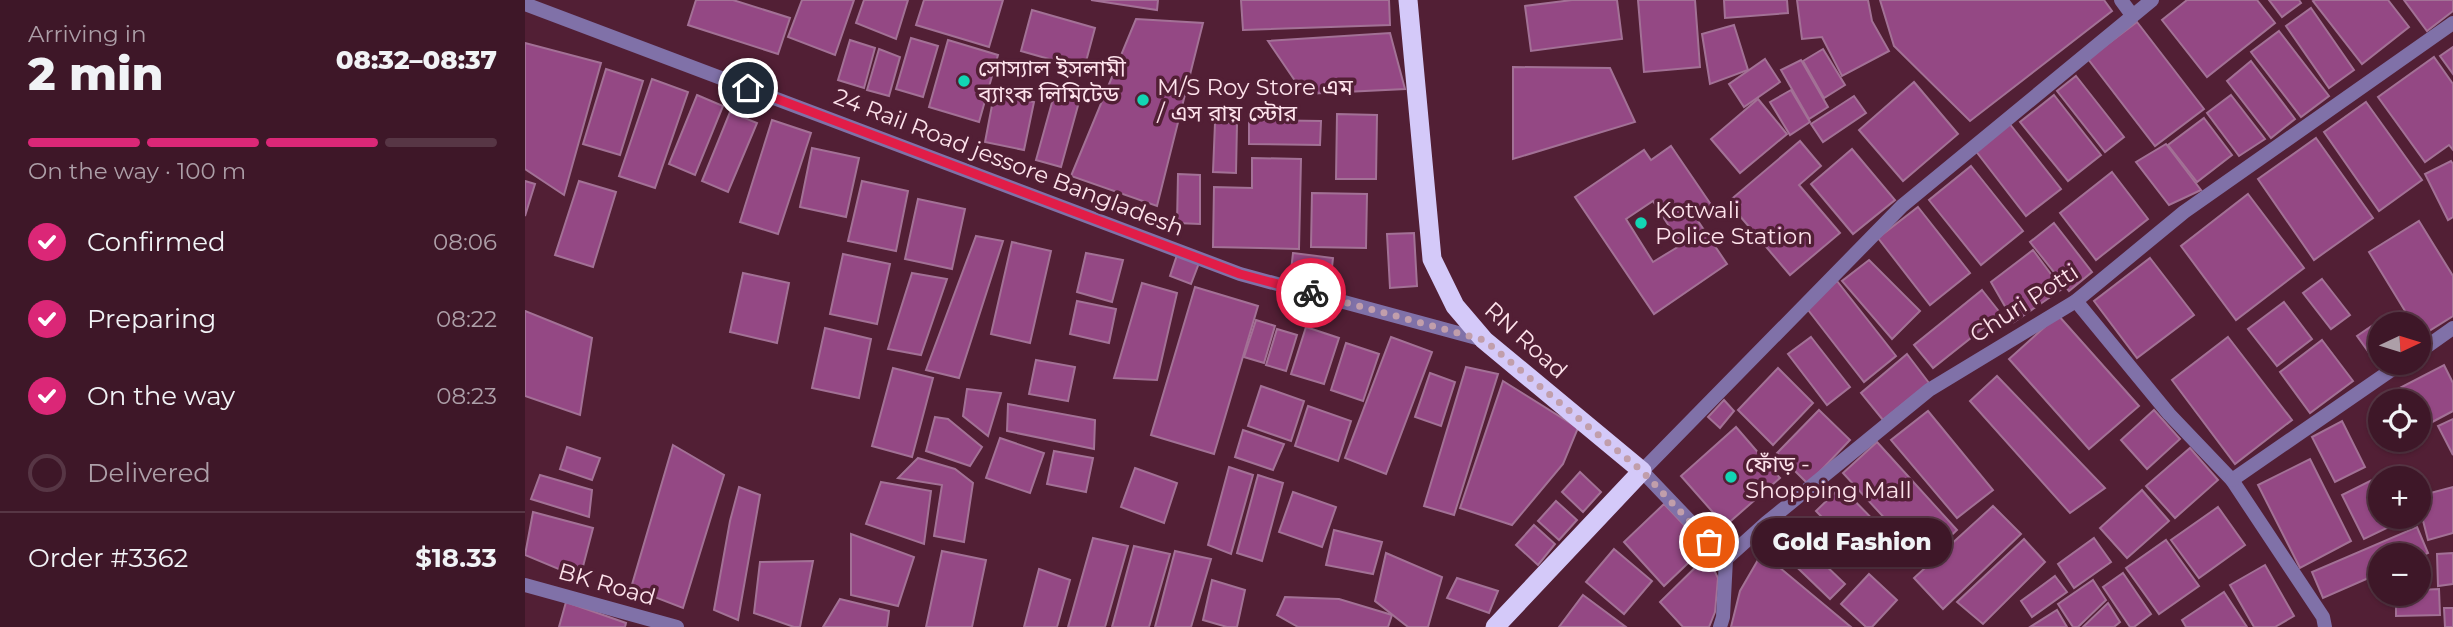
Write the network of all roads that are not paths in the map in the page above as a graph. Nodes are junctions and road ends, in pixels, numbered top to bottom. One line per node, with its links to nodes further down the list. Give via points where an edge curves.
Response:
1 (1408, 0): 10 (highway, RN Road, via 1431,259 1455,306)
2 (2121, 0): 6 (street)
3 (2152, 0): 6 (street)
4 (525, 4): 5 (street, 24 Rail Road jessore Bangladesh)
5 (543, 5): 10 (street, 24 Rail Road jessore Bangladesh, via 1240,274)
6 (2132, 15): 13 (street, via 1902,206)
7 (2453, 23): 8 (street, Churi Potti, via 2184,212)
8 (2076, 301): 14 (street, via 2169,414); 15 (street, Churi Potti, via 1929,390)
9 (2453, 328): 11 (street)
10 (1484, 340): 13 (highway, RN Road)
11 (2431, 344)
12 (2384, 375): 14 (street)
13 (1642, 471): 15 (street); 18 (highway)
14 (2232, 481): 20 (street, via 2323,617)
15 (1725, 559): 19 (street)
16 (525, 585): 17 (street, BK Road)
17 (677, 627)
18 (1495, 627)
19 (1720, 627)
20 (2325, 627)

